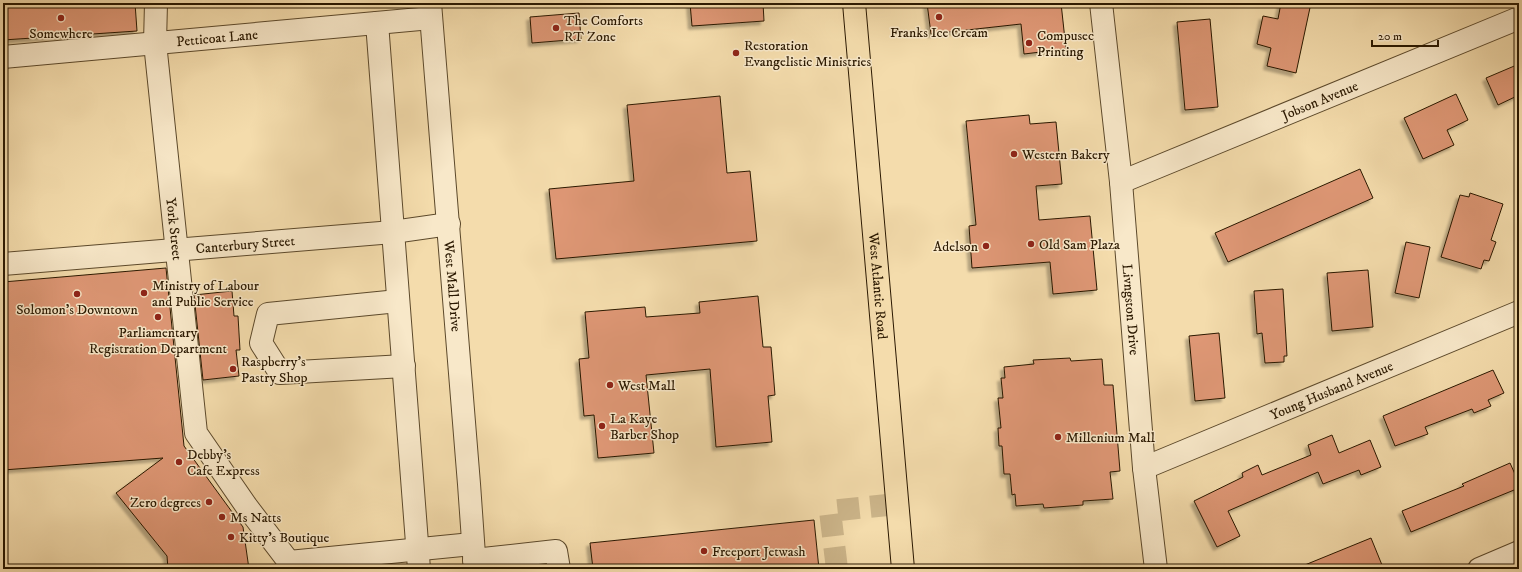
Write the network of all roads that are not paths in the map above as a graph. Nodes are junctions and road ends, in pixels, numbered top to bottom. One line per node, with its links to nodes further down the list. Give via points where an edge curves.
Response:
1 (156, 3): 7 (street, York Street)
2 (854, 3): 23 (main road, West Atlantic Road)
3 (1101, 3): 9 (street, Livngston Drive)
4 (430, 11): 6 (street, Petticoat Lane); 10 (street, West Mall Drive)
5 (1519, 18): 9 (street, Jobson Avenue)
6 (377, 23): 7 (street, Petticoat Lane); 11 (street)
7 (155, 43): 8 (street, Petticoat Lane); 12 (street, York Street)
8 (3, 57)
9 (1121, 182): 17 (street, Livngston Drive)
10 (449, 224): 11 (street, Canterbury Street); 19 (street, West Mall Drive)
11 (393, 232): 12 (street, Canterbury Street); 14 (street)
12 (178, 250): 13 (street, Canterbury Street); 21 (street, York Street, via 196,433)
13 (3, 264)
14 (398, 301): 16 (street); 16 (street, via 268,314 261,343 280,373)
15 (1519, 312): 17 (street, Young Husband Avenue)
16 (404, 366): 20 (street)
17 (1144, 468): 24 (street, Livngston Drive)
18 (1519, 552): 25 (street)
19 (474, 558): 20 (street); 22 (street, via 556,551)
20 (418, 559): 21 (street)
21 (289, 565)
22 (559, 569)
23 (903, 569)
24 (1156, 569)
25 (1479, 569)

